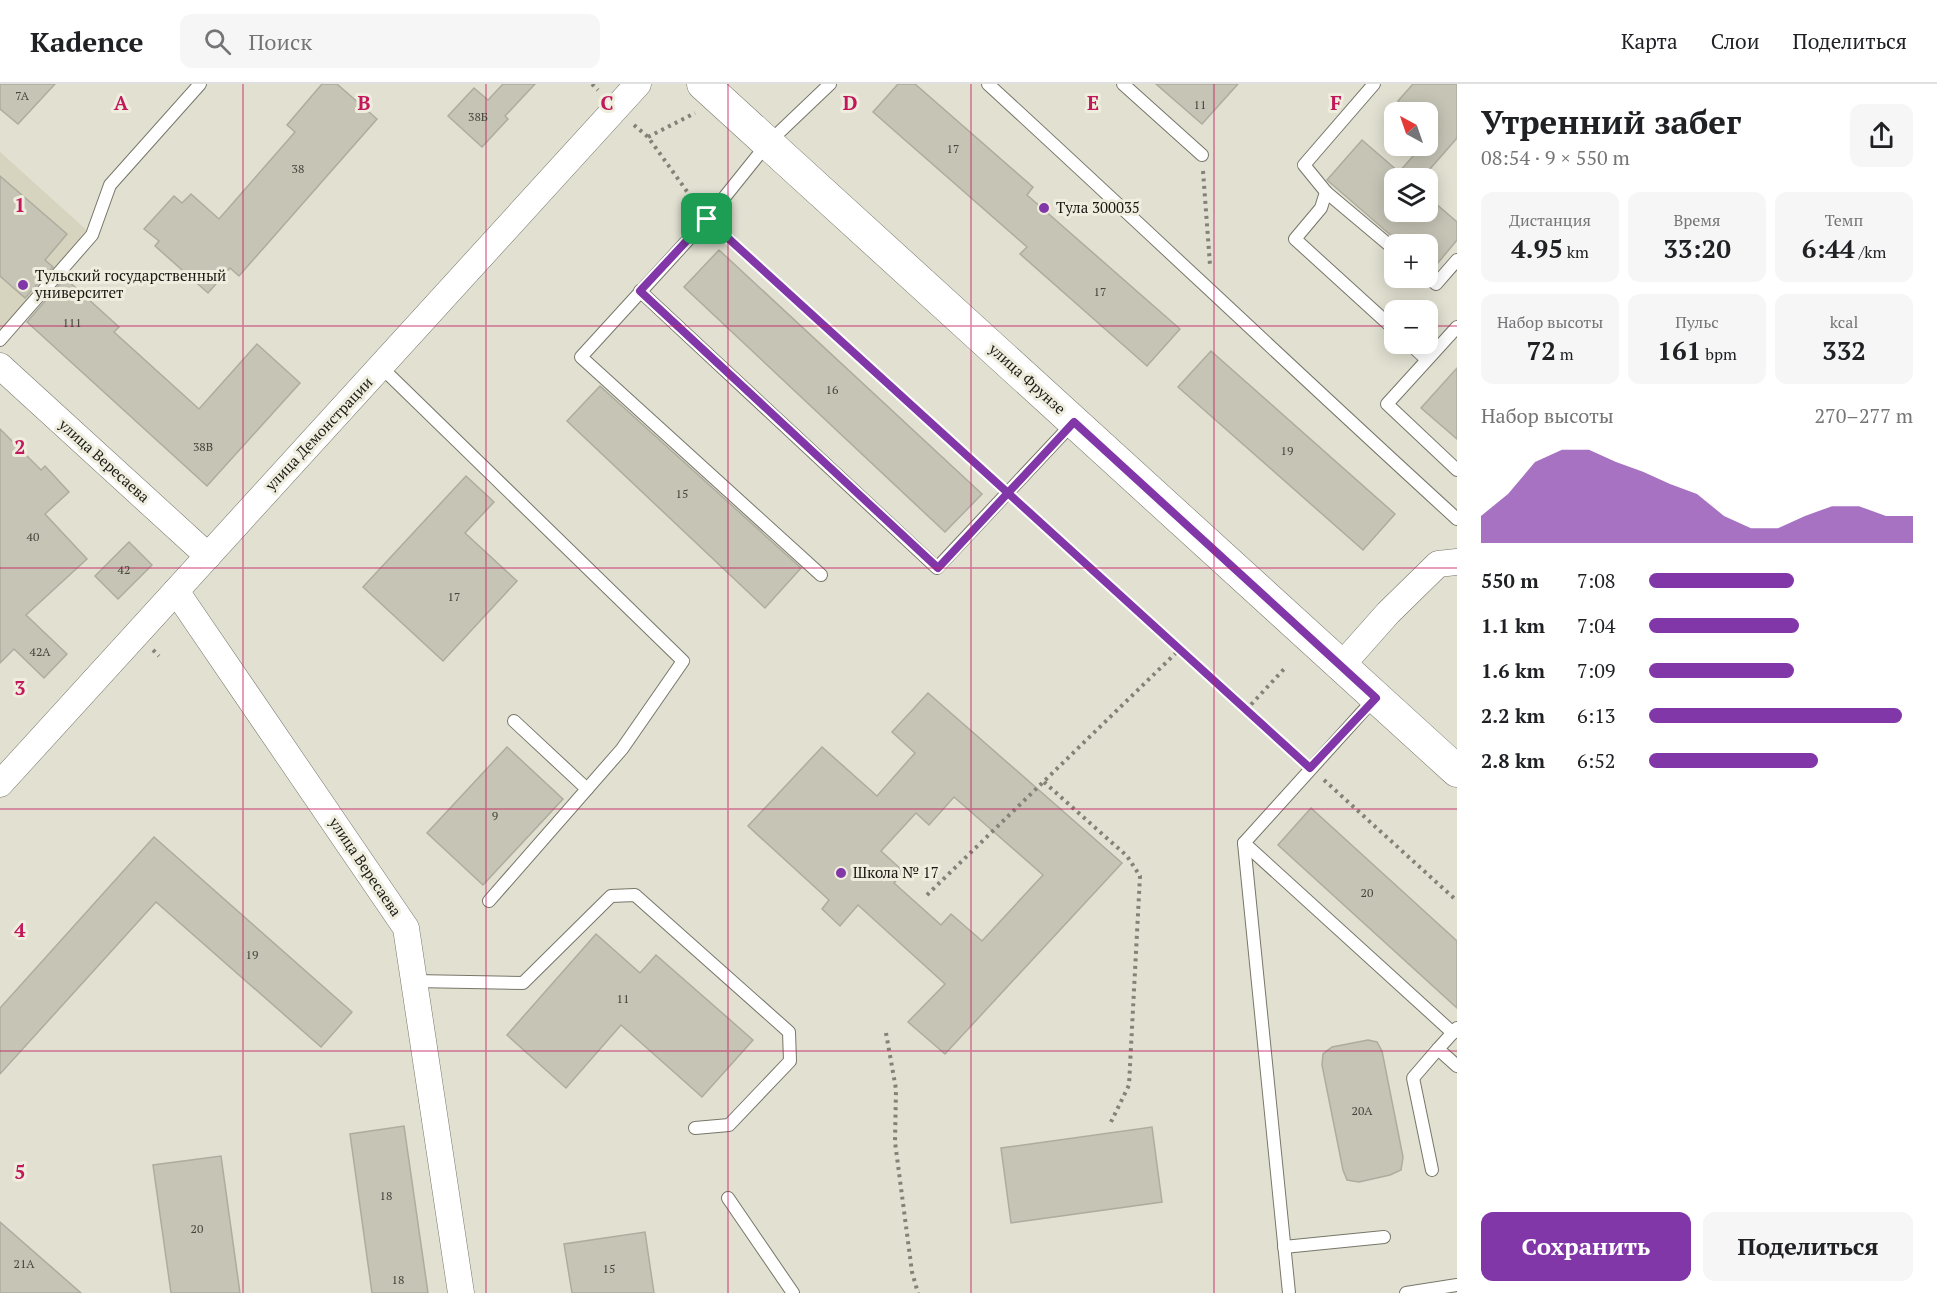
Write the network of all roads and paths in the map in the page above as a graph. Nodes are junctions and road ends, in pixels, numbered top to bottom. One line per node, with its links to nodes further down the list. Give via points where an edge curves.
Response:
1 (200, 84): 21 (lane, via 110,185 92,235)
2 (638, 84): 25 (street, улица Демонстрации)
3 (830, 84): 10 (lane)
4 (988, 84): 18 (lane)
5 (1124, 84): 11 (lane)
6 (1374, 84): 12 (lane, via 1304,165)
7 (699, 99): 9 (path); 10 (street, улица Фрунзе)
8 (631, 122): 9 (path)
9 (648, 137): 13 (path)
10 (768, 143): 13 (lane); 26 (street, улица Фрунзе)
11 (1202, 155): 18 (path)
12 (1326, 192): 14 (lane); 19 (lane, via 1321,208 1295,239)
13 (707, 219): 17 (lane); 28 (path)
14 (1384, 241)
15 (1457, 260): 16 (lane)
16 (1438, 282)
17 (640, 291): 28 (lane, via 938,568); 32 (lane, via 580,357)
18 (1212, 291): 29 (lane, via 1266,346)
19 (1384, 320)
20 (1457, 327): 23 (lane)
21 (0, 340)
22 (1421, 354): 23 (lane)
23 (1426, 359): 27 (lane, via 1387,404)
24 (0, 366): 30 (street, улица Вересаева)
25 (381, 367): 30 (street, улица Демонстрации); 44 (lane, via 683,661 622,749)
26 (1074, 422): 28 (lane); 35 (street, улица Фрунзе)
27 (1457, 470)
28 (1007, 490): 34 (path)
29 (1457, 519)
30 (208, 556): 33 (street, улица Демонстрации)
31 (1457, 562): 35 (street, via 1438,564)
32 (821, 575)
33 (176, 591): 43 (street, улица Демонстрации); 49 (street, улица Вересаева, via 406,928)
34 (1179, 649): 38 (path); 42 (path)
35 (1341, 666): 37 (street, улица Фрунзе)
36 (1284, 669): 38 (path)
37 (1376, 698): 40 (lane); 41 (street, улица Фрунзе)
38 (1246, 710): 40 (path)
39 (514, 721): 44 (lane)
40 (1310, 768): 45 (lane); 48 (path)
41 (1457, 771)
42 (1044, 782): 46 (path); 54 (path, via 1128,856 1140,876 1129,1085)
43 (0, 784)
44 (587, 789): 47 (lane)
45 (1244, 843): 50 (lane); 59 (lane)
46 (927, 895)
47 (489, 901)
48 (1457, 901)
49 (414, 981): 55 (lane, via 523,983 611,896 635,895 789,1032 790,1061 729,1125); 62 (street, улица Вересаева)
50 (1455, 1030): 52 (lane)
51 (886, 1033): 64 (path, via 896,1089 895,1142)
52 (1438, 1048): 53 (lane); 56 (lane, via 1413,1078)
53 (1457, 1066)
54 (1109, 1126)
55 (695, 1128)
56 (1432, 1170)
57 (728, 1198): 63 (lane)
58 (1384, 1237): 59 (lane)
59 (1284, 1247): 65 (lane)
60 (1457, 1286): 61 (lane)
61 (1426, 1292): 66 (lane)
62 (461, 1293)
63 (793, 1293)
64 (918, 1293)
65 (1289, 1293)
66 (1406, 1293)

